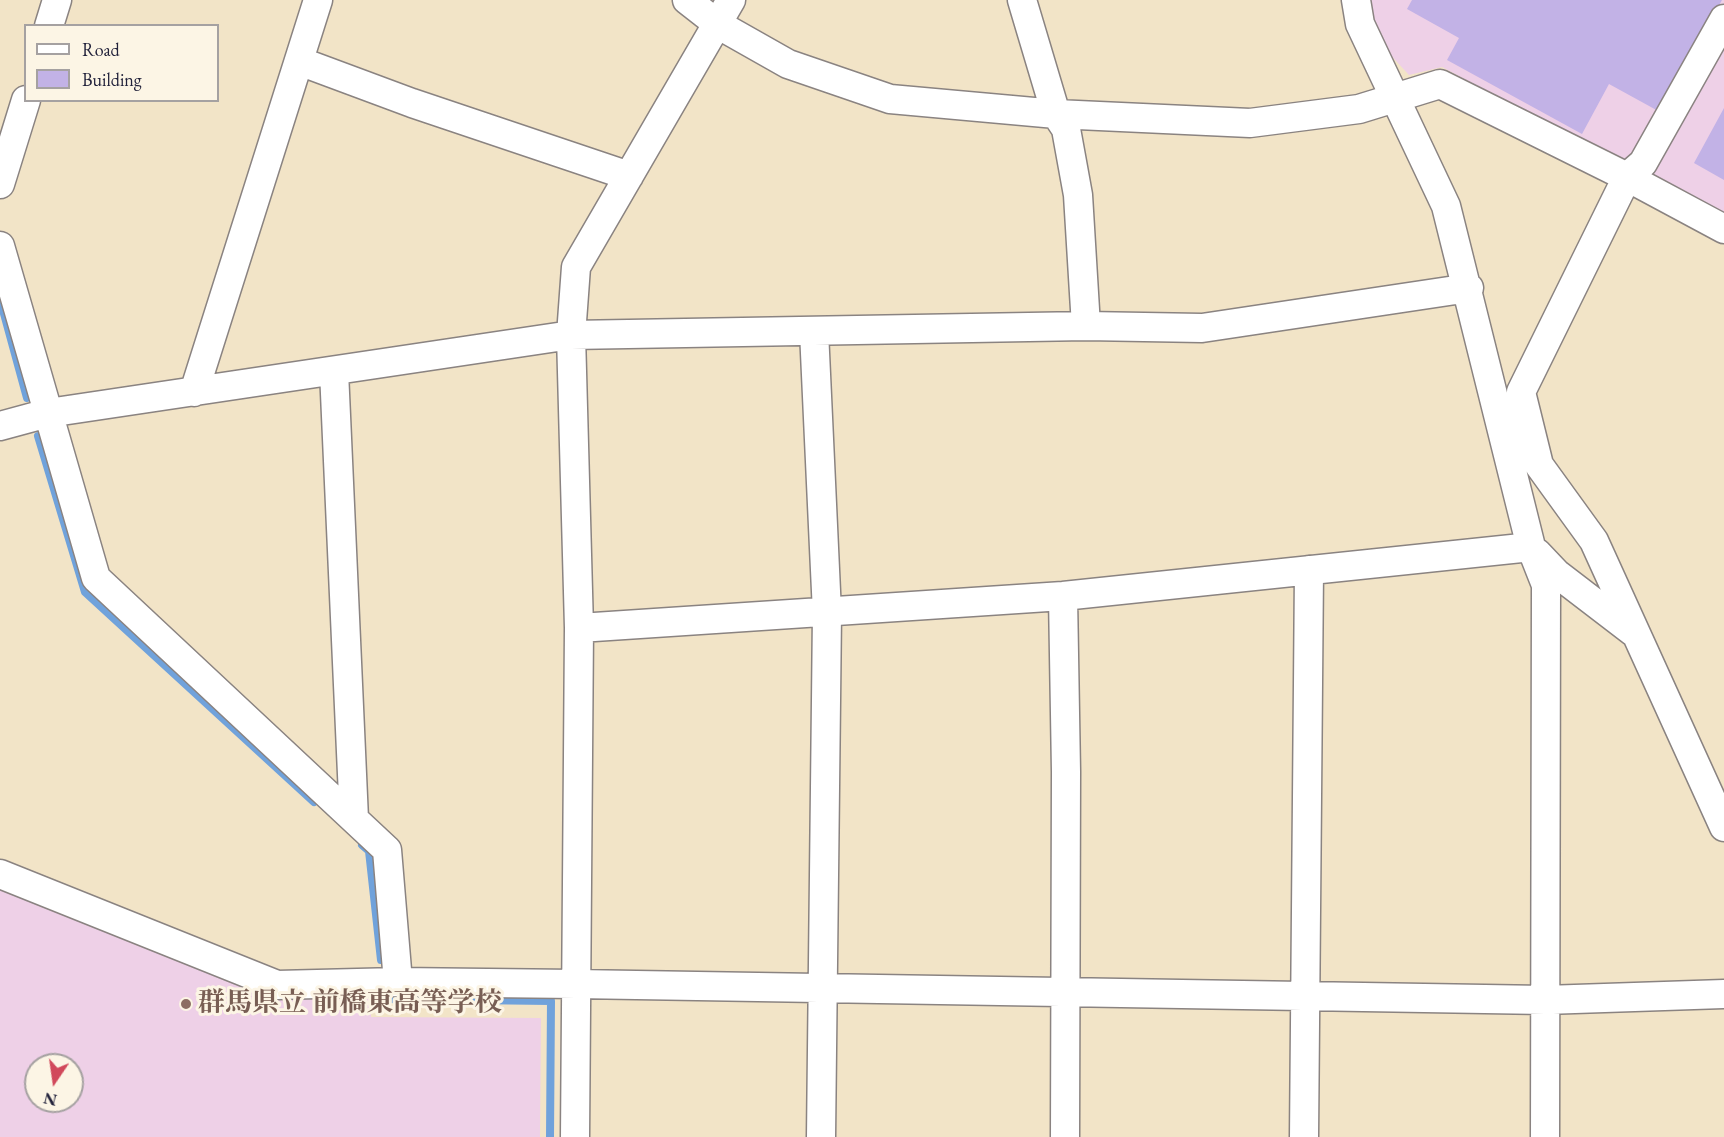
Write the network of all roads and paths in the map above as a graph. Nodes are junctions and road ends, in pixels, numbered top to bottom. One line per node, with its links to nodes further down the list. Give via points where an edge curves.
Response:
1 (57, 0): 8 (street)
2 (318, 0): 10 (street)
3 (687, 0): 9 (street)
4 (731, 0): 9 (street)
5 (1022, 0): 13 (street)
6 (1356, 0): 11 (street, via 1360,24)
7 (1724, 18): 15 (street, via 1643,163)
8 (50, 24)
9 (719, 25): 13 (street, via 788,64 890,99); 14 (street)
10 (299, 61): 14 (street); 24 (street)
11 (1393, 97): 13 (street, via 1359,109 1250,123); 15 (street, via 1440,84); 19 (street, via 1446,206)
12 (25, 102): 16 (street)
13 (1056, 114): 20 (street, via 1066,129 1078,195)
14 (629, 176): 22 (street, via 576,267)
15 (1627, 177): 17 (street); 32 (street, via 1521,392 1539,465 1594,541)
16 (0, 184)
17 (1724, 230)
18 (0, 246): 25 (street)
19 (1469, 288): 20 (street, via 1202,328); 27 (street)
20 (1086, 326): 21 (street)
21 (814, 331): 22 (street); 30 (street)
22 (571, 335): 23 (street); 31 (street)
23 (334, 371): 24 (street); 33 (street)
24 (194, 392): 25 (street)
25 (48, 413): 26 (street); 33 (street, via 96,578)
26 (0, 426)
27 (1531, 547): 28 (street); 32 (street, via 1556,573); 42 (street, via 1546,585)
28 (1309, 570): 29 (street); 41 (street)
29 (1063, 596): 30 (street); 39 (street)
30 (827, 613): 31 (street); 38 (street)
31 (579, 628): 37 (street)
32 (1638, 636): 34 (street)
33 (354, 819): 36 (street, via 387,850)
34 (1724, 827)
35 (0, 874): 36 (street, via 277,985)
36 (398, 982): 37 (street)
37 (576, 984): 38 (street); 43 (street)
38 (822, 989): 39 (street); 44 (street)
39 (1066, 994): 41 (street); 45 (street)
40 (1724, 994): 42 (street)
41 (1305, 997): 42 (street); 46 (street)
42 (1545, 1000): 47 (street)
43 (575, 1137)
44 (821, 1137)
45 (1065, 1137)
46 (1304, 1137)
47 (1545, 1137)

